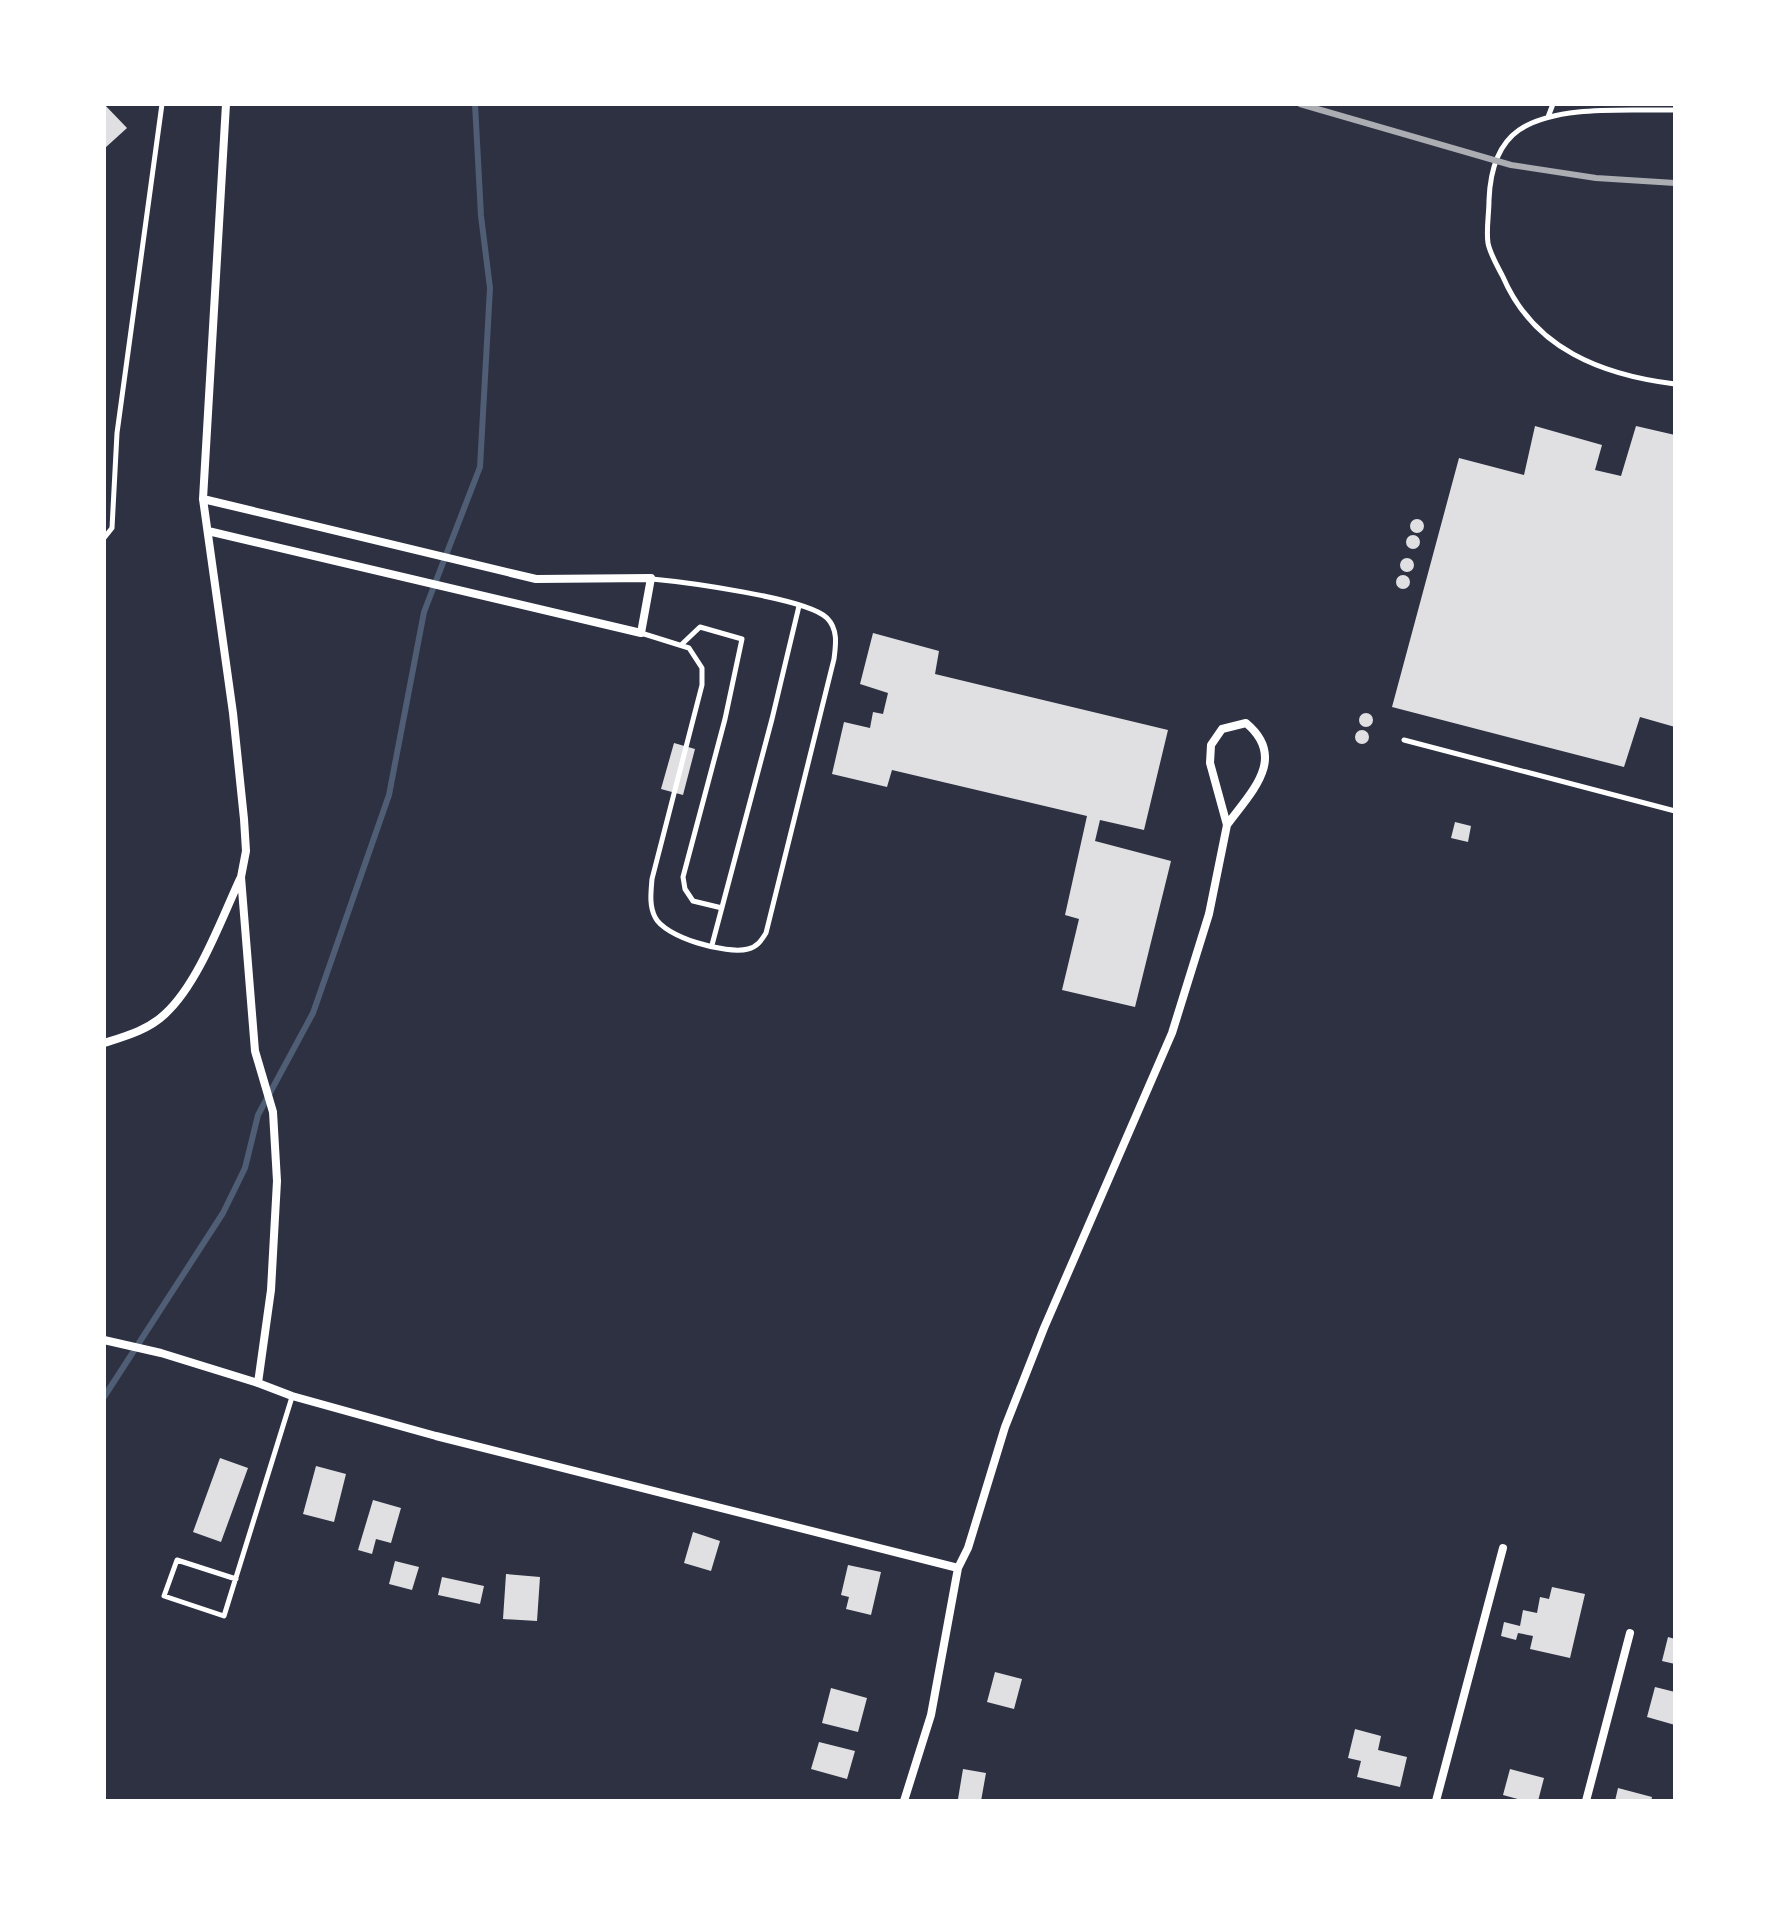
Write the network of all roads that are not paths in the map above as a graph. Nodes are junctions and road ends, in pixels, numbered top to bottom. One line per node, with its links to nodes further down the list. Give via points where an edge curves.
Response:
1 (162, 104): 9 (lane, via 117,433 112,528)
2 (226, 104): 7 (street)
3 (1553, 104): 5 (lane)
4 (1675, 110): 5 (lane)
5 (1548, 117): 6 (lane, via 1520,130 1494,161 1488,244 1513,301 1561,349 1592,365 1635,379)
6 (1675, 384)
7 (203, 499): 8 (street); 10 (street, via 536,579)
8 (208, 531): 12 (street); 17 (street, via 244,819)
9 (104, 538)
10 (651, 578): 11 (lane); 12 (street)
11 (799, 606): 18 (lane); 19 (lane, via 827,618 837,642 766,933 750,949)
12 (641, 633): 13 (lane)
13 (681, 645): 18 (lane, via 700,627 742,639 683,877 693,901); 19 (lane, via 696,655 702,685 650,901 655,919 667,931)
14 (1404, 740): 15 (lane)
15 (1675, 811)
16 (1227, 825): 16 (street, via 1210,763 1211,745 1222,729 1246,723 1266,750 1264,774); 25 (street, via 1209,914 1172,1033 1005,1427)
17 (241, 877): 20 (street, via 208,951 167,1013 136,1033); 22 (street, via 255,1051 273,1112 277,1181 271,1290)
18 (722, 908): 19 (lane)
19 (712, 945)
20 (104, 1043)
21 (104, 1340): 22 (street)
22 (258, 1383): 23 (street)
23 (292, 1396): 25 (street); 26 (lane)
24 (1503, 1548): 29 (street)
25 (958, 1568): 28 (street, via 931,1715)
26 (236, 1579): 26 (lane, via 224,1616 164,1596 177,1560)
27 (1630, 1633): 30 (street)
28 (904, 1801)
29 (1436, 1801)
30 (1586, 1801)

